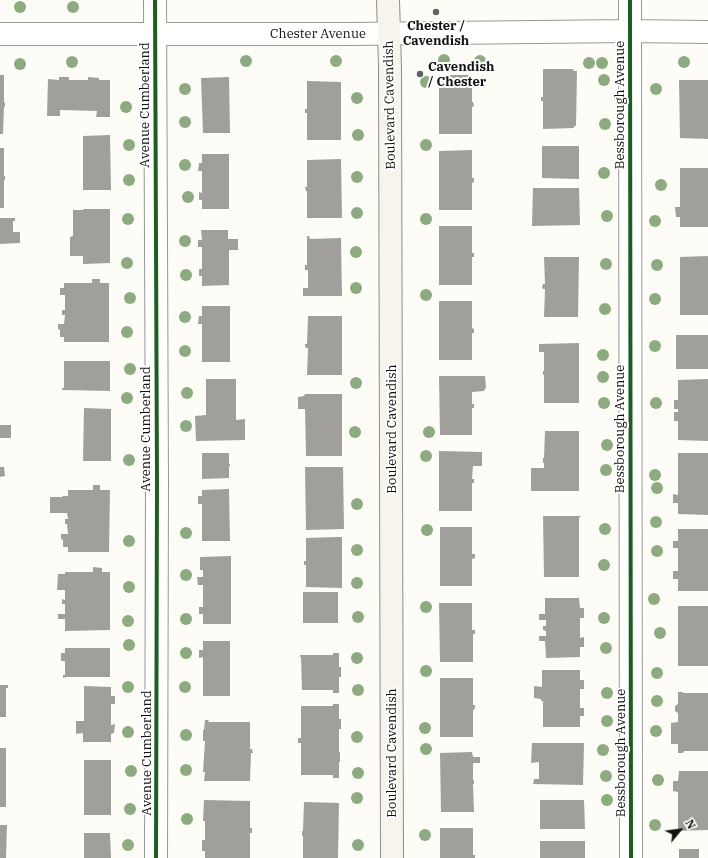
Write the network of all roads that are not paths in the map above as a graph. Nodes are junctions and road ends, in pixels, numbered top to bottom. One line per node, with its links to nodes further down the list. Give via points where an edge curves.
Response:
1 (155, 0): 8 (street, Avenue Cumberland)
2 (388, 0): 6 (main road, Boulevard Cavendish)
3 (630, 0): 4 (street, Bessborough Avenue)
4 (630, 31): 5 (street, Chester Avenue); 6 (street, Chester Avenue); 11 (street, Bessborough Avenue)
5 (708, 32)
6 (389, 33): 8 (street, Chester Avenue); 10 (main road, Boulevard Cavendish)
7 (0, 34): 8 (street, Chester Avenue)
8 (154, 34): 9 (street, Avenue Cumberland)
9 (156, 858)
10 (392, 858)
11 (631, 858)

